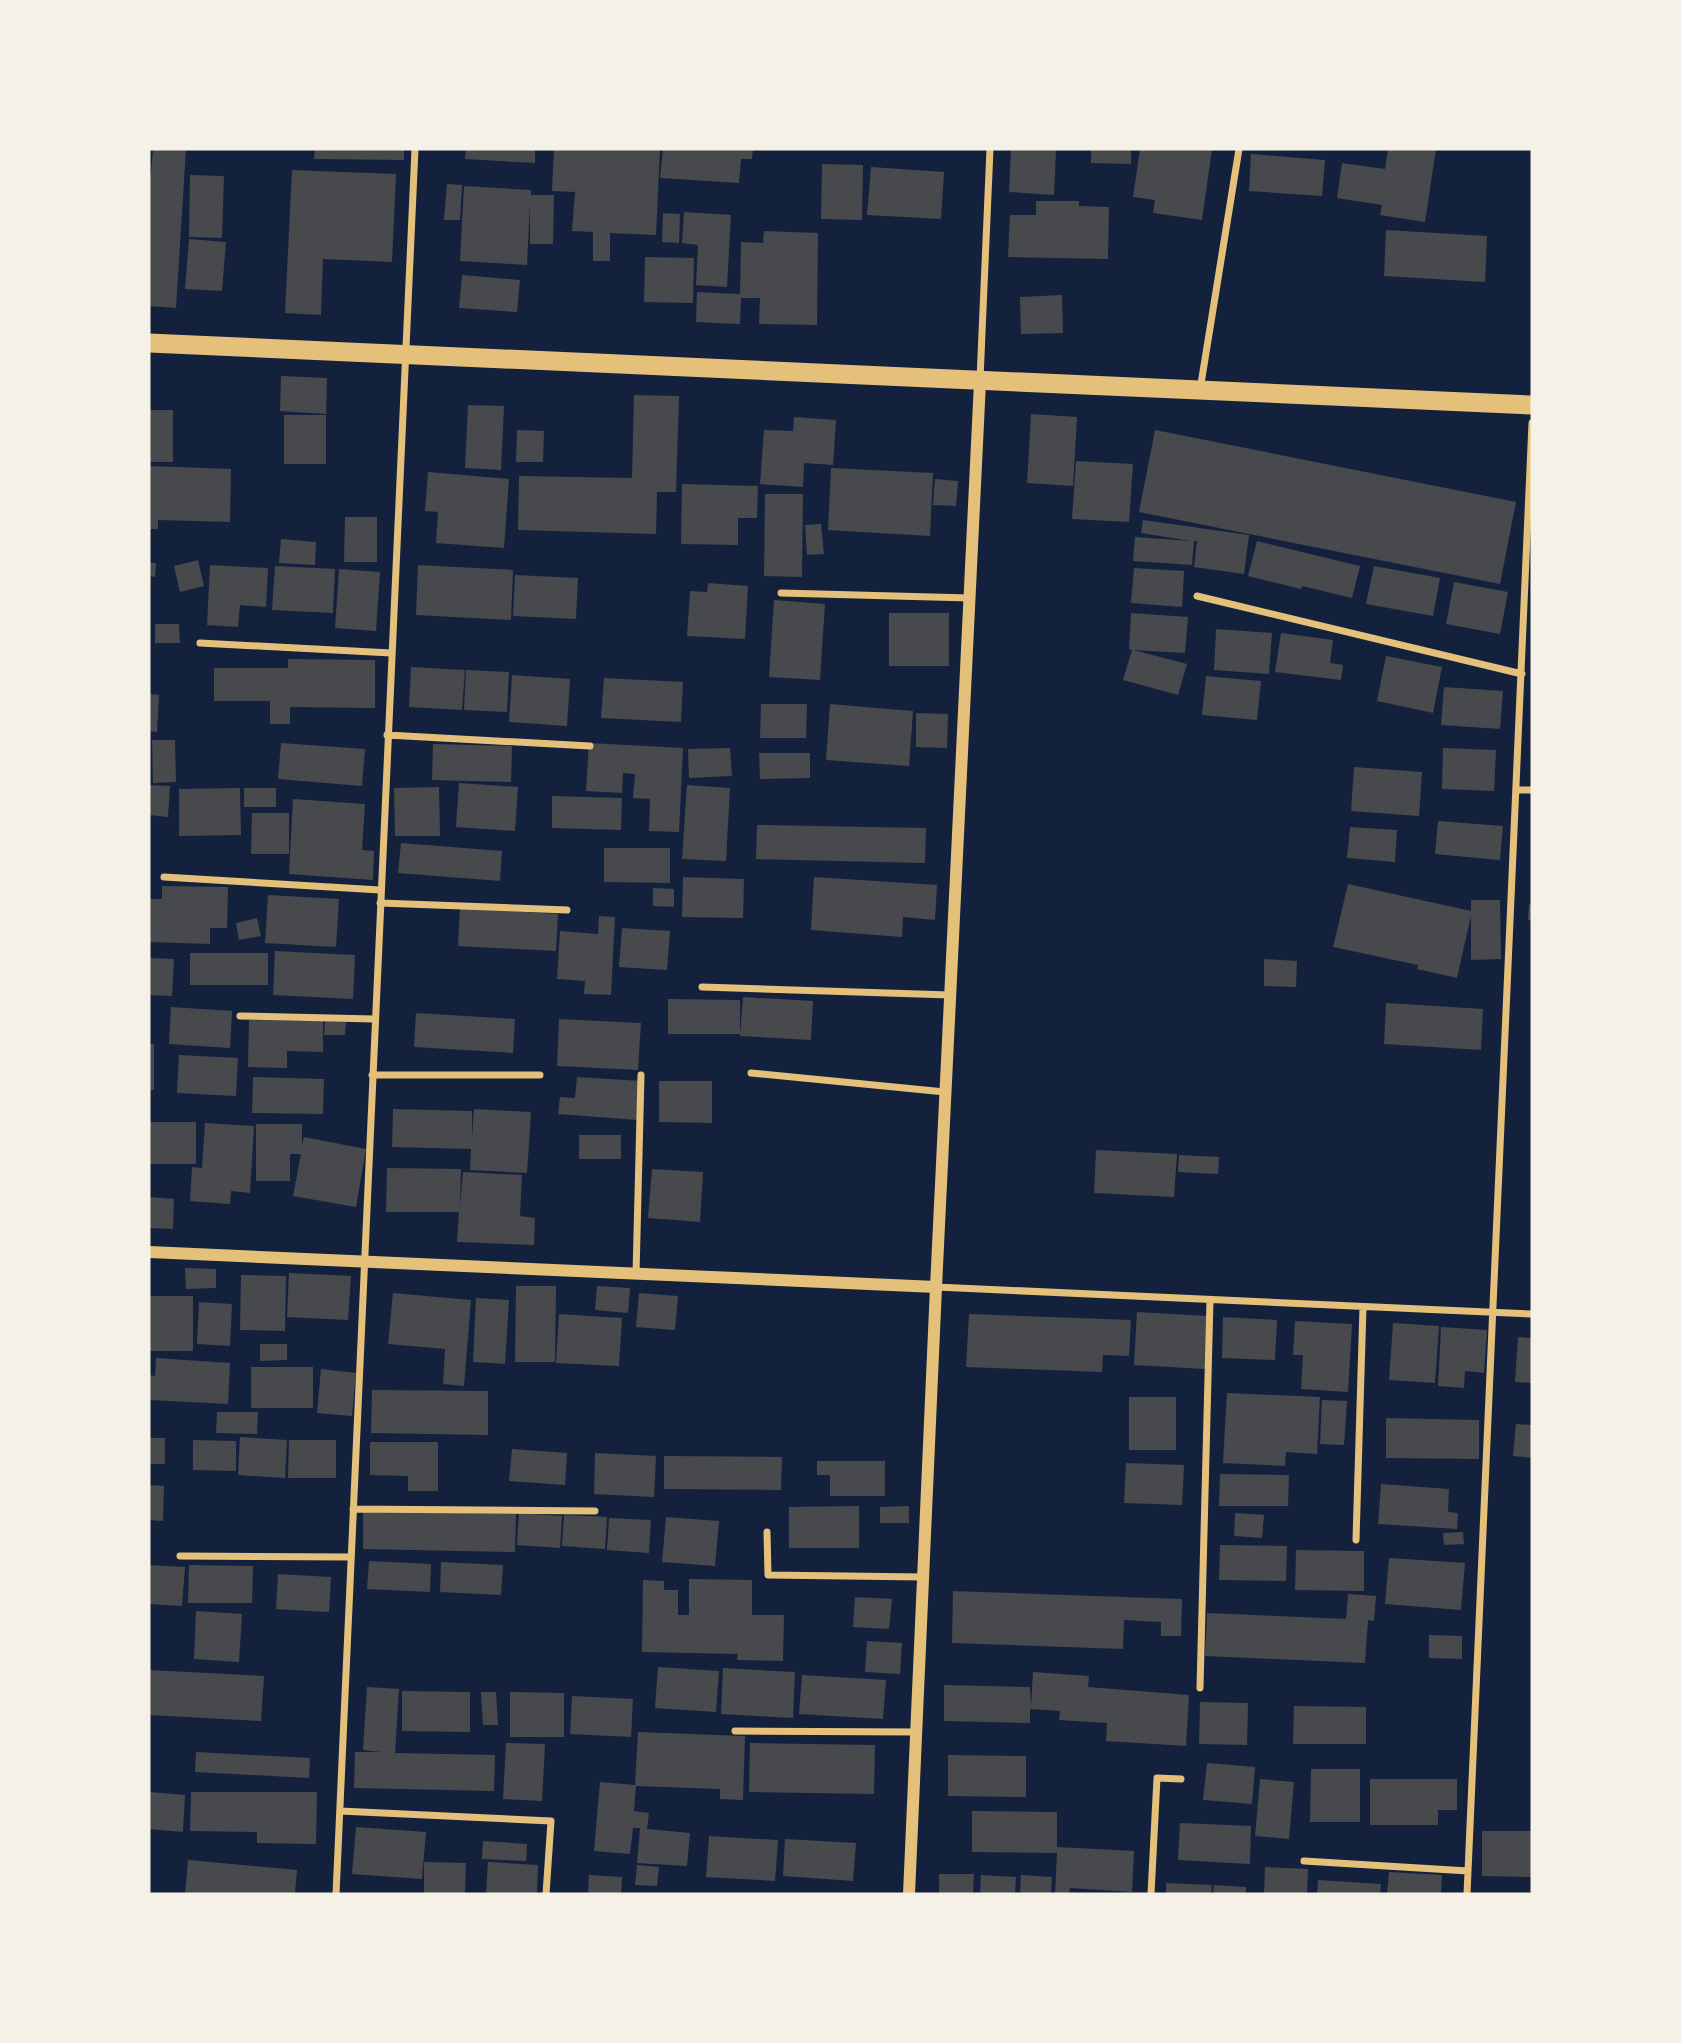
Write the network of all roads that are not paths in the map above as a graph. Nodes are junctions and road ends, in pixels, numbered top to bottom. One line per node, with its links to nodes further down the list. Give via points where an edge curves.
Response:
1 (415, 149): 5 (street)
2 (990, 149): 6 (street)
3 (1239, 149): 7 (street)
4 (149, 343): 5 (highway)
5 (404, 355): 6 (highway); 14 (street)
6 (980, 382): 7 (highway); 12 (street)
7 (1200, 391): 8 (highway)
8 (1532, 405)
9 (1532, 423): 15 (street)
10 (781, 593): 12 (street)
11 (1197, 596): 15 (street)
12 (970, 598): 25 (street)
13 (200, 643): 14 (street)
14 (391, 653): 16 (street)
15 (1522, 674): 18 (street)
16 (387, 735): 17 (street); 21 (street)
17 (590, 746)
18 (1517, 790): 19 (street); 39 (street)
19 (1532, 790)
20 (164, 877): 21 (street)
21 (380, 890): 22 (street)
22 (380, 903): 23 (street); 27 (street)
23 (567, 911)
24 (702, 987): 25 (street)
25 (950, 995): 32 (street)
26 (240, 1016): 27 (street)
27 (374, 1019): 29 (street)
28 (751, 1073): 32 (street)
29 (372, 1075): 30 (street); 34 (street)
30 (540, 1075)
31 (641, 1075): 35 (street)
32 (945, 1092): 36 (street)
33 (149, 1252): 34 (street)
34 (363, 1262): 35 (street); 41 (street)
35 (636, 1274): 36 (street)
36 (936, 1287): 37 (street); 47 (street)
37 (1210, 1300): 38 (street); 48 (street)
38 (1363, 1307): 39 (street); 44 (street)
39 (1493, 1312): 40 (street); 54 (street)
40 (1532, 1314)
41 (353, 1508): 42 (street); 46 (street)
42 (596, 1511)
43 (767, 1532): 47 (street, via 768,1575)
44 (1356, 1540)
45 (180, 1556): 46 (street)
46 (351, 1557): 52 (street)
47 (923, 1577): 50 (street)
48 (1200, 1688)
49 (735, 1731): 50 (street)
50 (916, 1732): 57 (street)
51 (1181, 1779): 58 (street, via 1157,1778)
52 (340, 1811): 55 (street); 56 (street, via 551,1821)
53 (1304, 1861): 54 (street)
54 (1468, 1871): 59 (street)
55 (336, 1894)
56 (546, 1894)
57 (909, 1894)
58 (1151, 1894)
59 (1467, 1894)

